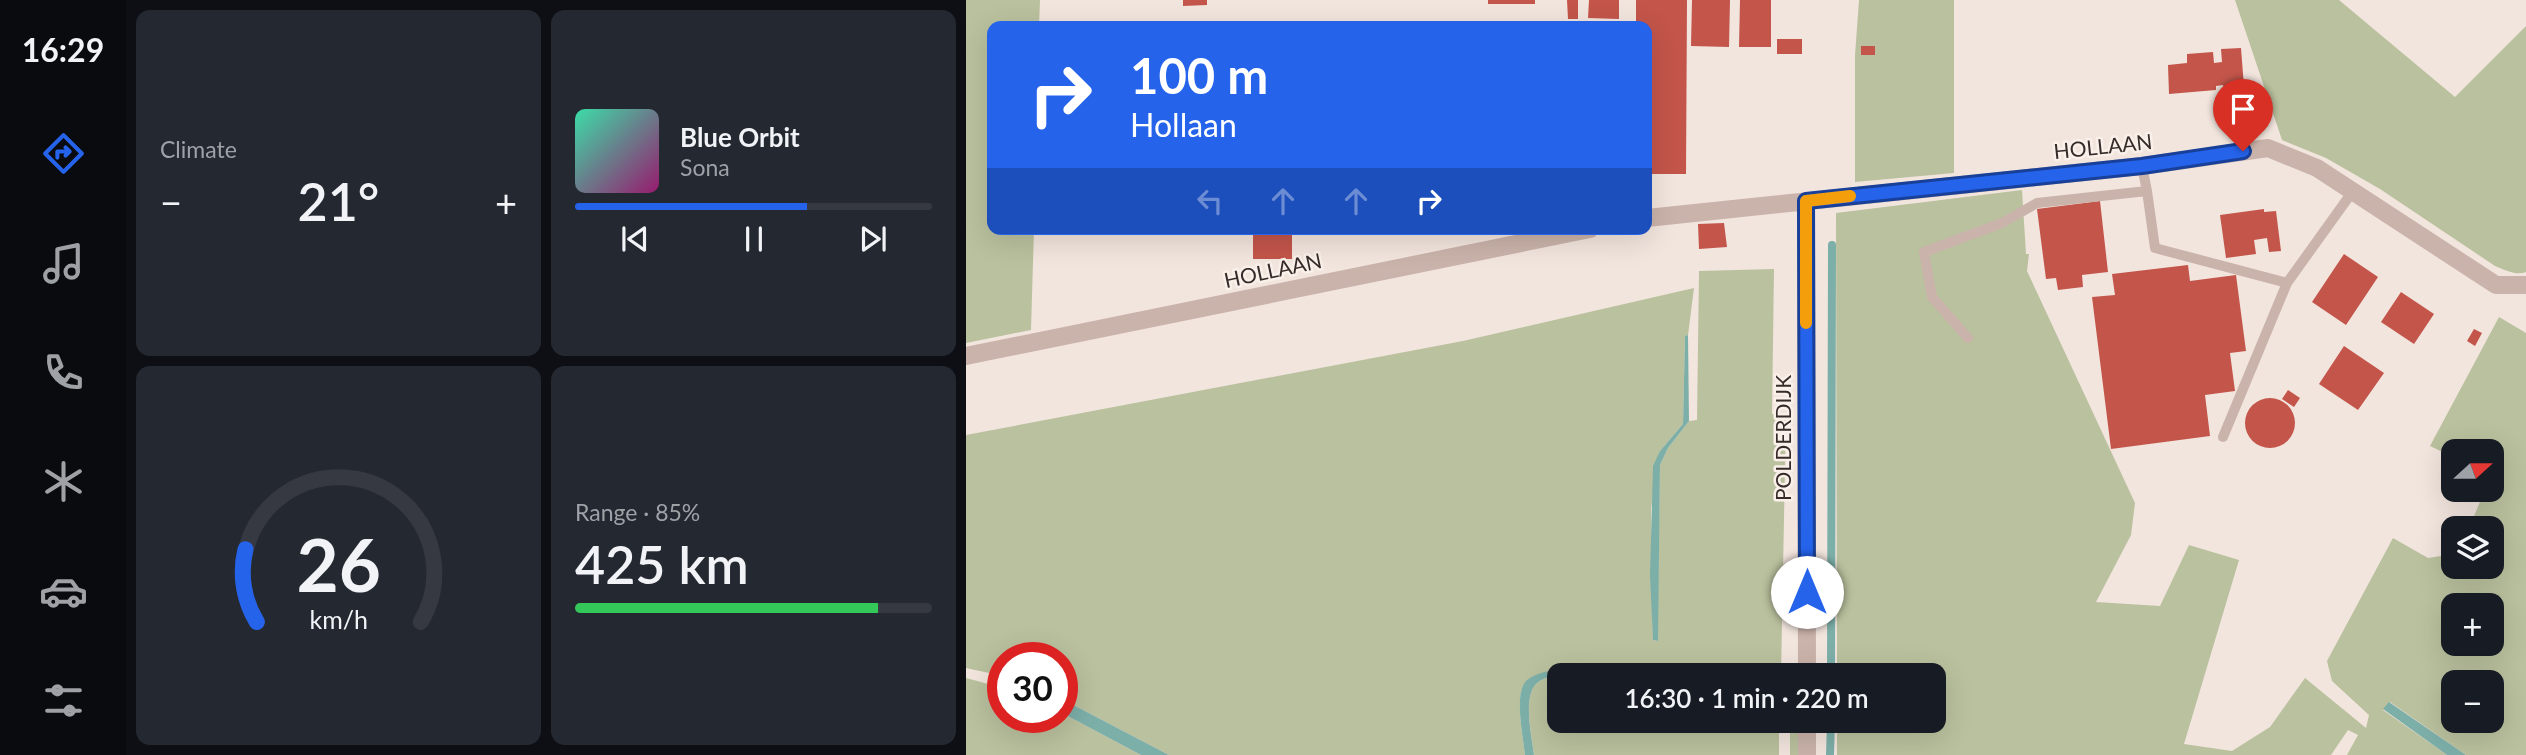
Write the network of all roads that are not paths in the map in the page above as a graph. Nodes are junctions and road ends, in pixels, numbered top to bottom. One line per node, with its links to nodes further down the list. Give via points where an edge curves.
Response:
1 (2142, 166): 2 (lane); 3 (street, HOLLAAN, via 2268,148 2316,168); 4 (street, HOLLAAN)
2 (2147, 191): 7 (lane, via 2155,248); 9 (lane, via 2037,203 2003,223 1924,252 1933,297)
3 (2353, 191): 7 (lane); 8 (street, HOLLAAN, via 2496,285)
4 (1806, 201): 5 (street, HOLLAAN); 12 (street, POLDERDIJK)
5 (1652, 217)
6 (1561, 235): 10 (street, HOLLAAN)
7 (2287, 284): 11 (lane)
8 (2526, 285)
9 (1968, 338)
10 (966, 356)
11 (2223, 437)
12 (1807, 663)
13 (1807, 733): 14 (street)
14 (1807, 755)

